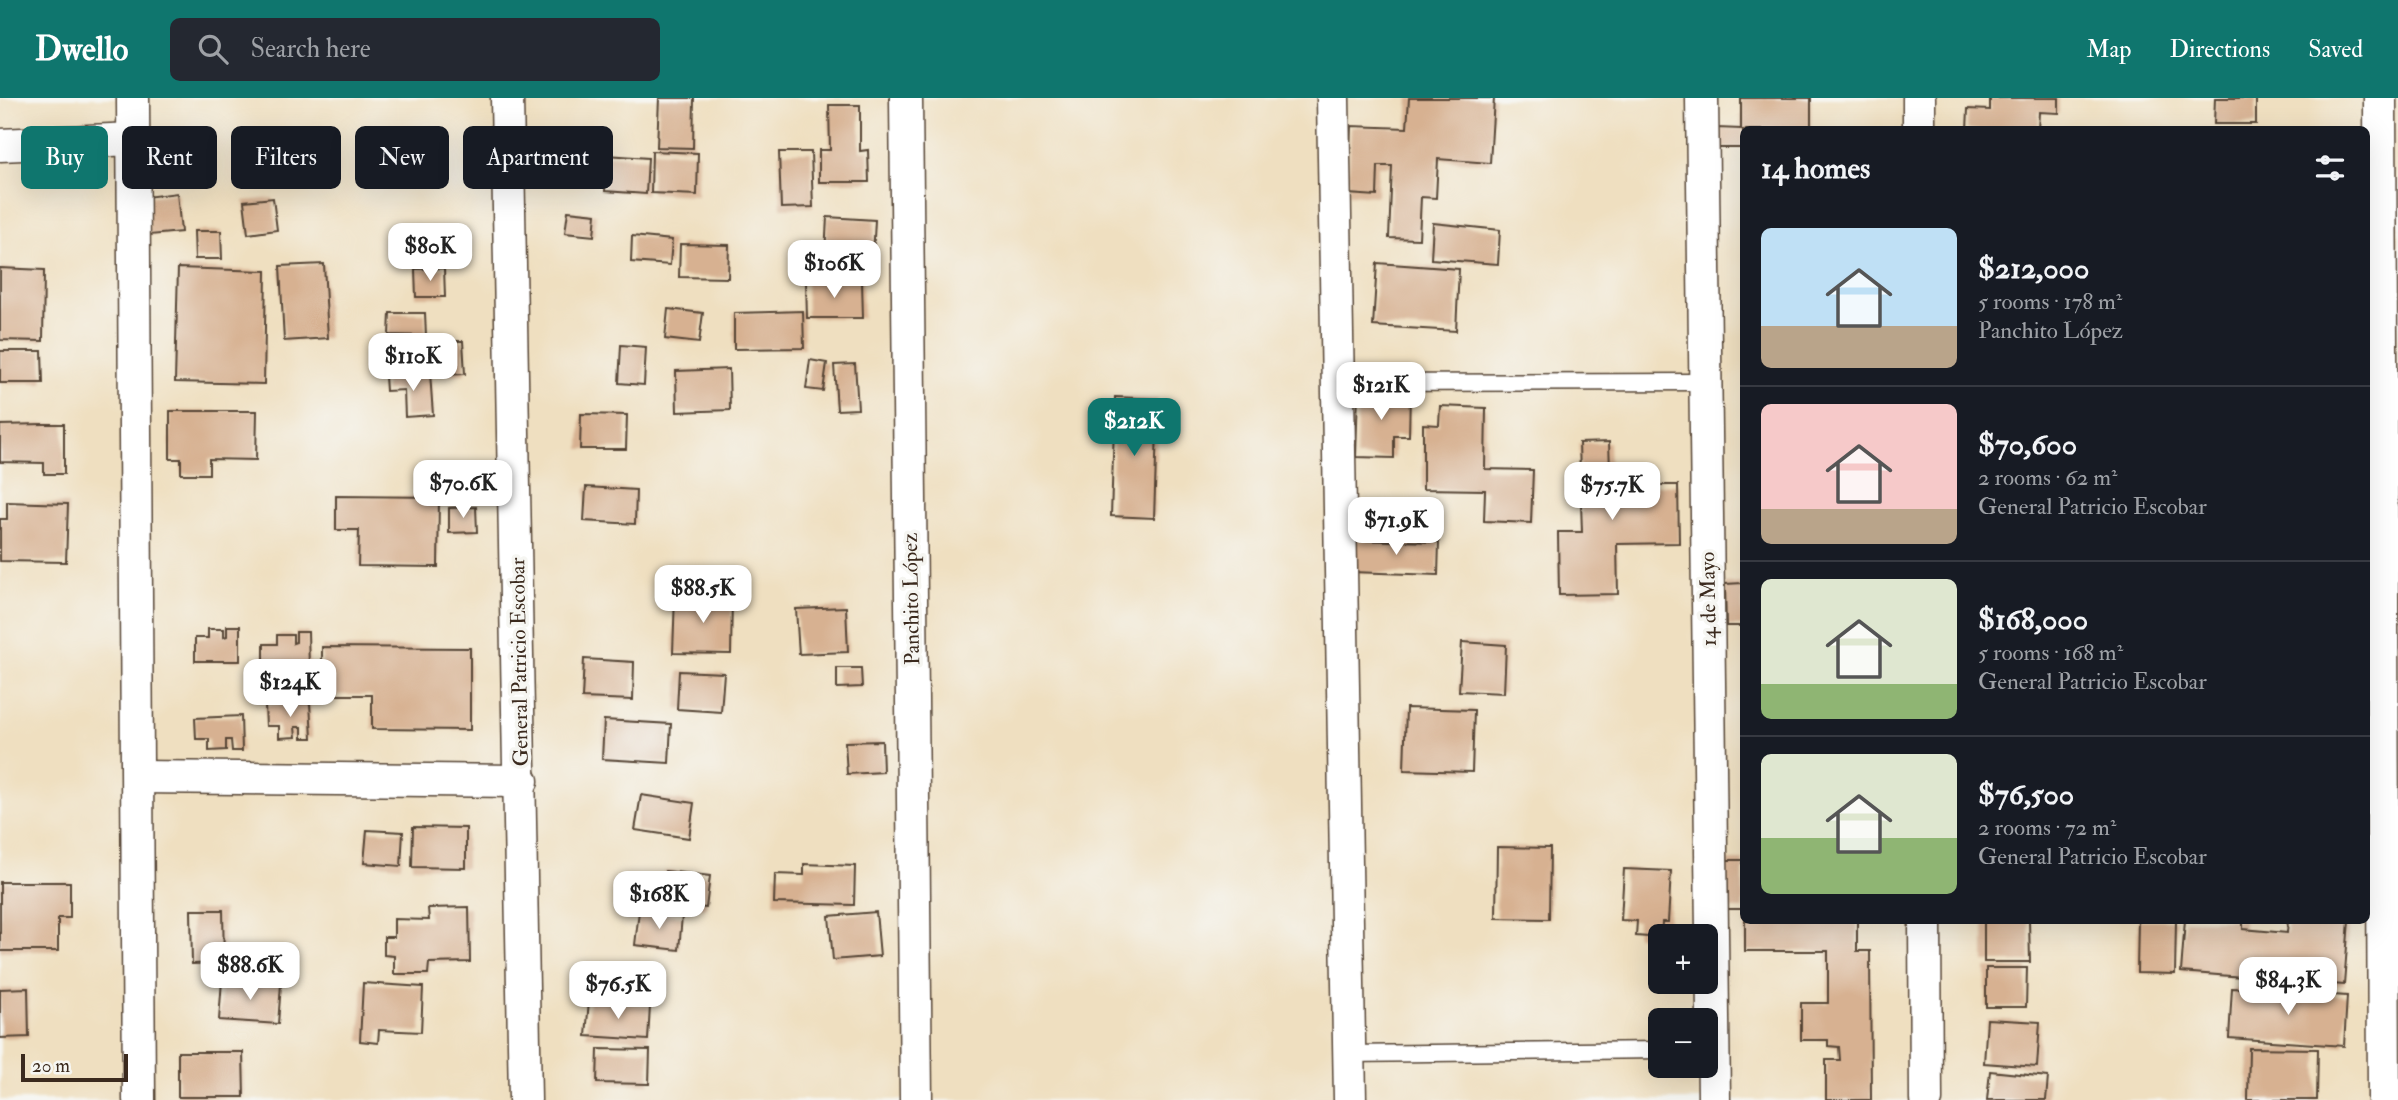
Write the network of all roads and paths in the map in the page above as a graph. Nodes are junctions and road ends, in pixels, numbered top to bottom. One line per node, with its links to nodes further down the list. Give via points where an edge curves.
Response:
1 (133, 98): 8 (street)
2 (508, 98): 16 (street, General Patricio Escobar)
3 (906, 98): 24 (street, Panchito López)
4 (1333, 98): 14 (street)
5 (1702, 98): 13 (street, 14 de Mayo)
6 (1919, 98): 9 (street)
7 (2380, 98): 28 (street)
8 (134, 126)
9 (1919, 126)
10 (122, 140): 11 (street)
11 (0, 145)
12 (134, 189): 15 (street)
13 (1706, 382): 14 (lane); 18 (street, 14 de Mayo)
14 (1337, 383): 20 (street)
15 (139, 777): 16 (street); 22 (street)
16 (522, 781): 23 (street, General Patricio Escobar)
17 (1925, 924): 27 (street)
18 (1710, 1008)
19 (1648, 1050): 20 (lane)
20 (1349, 1054): 25 (street)
21 (1712, 1078): 26 (street, 14 de Mayo)
22 (139, 1100)
23 (525, 1100)
24 (916, 1100)
25 (1350, 1100)
26 (1714, 1100)
27 (1926, 1100)
28 (2385, 1100)

